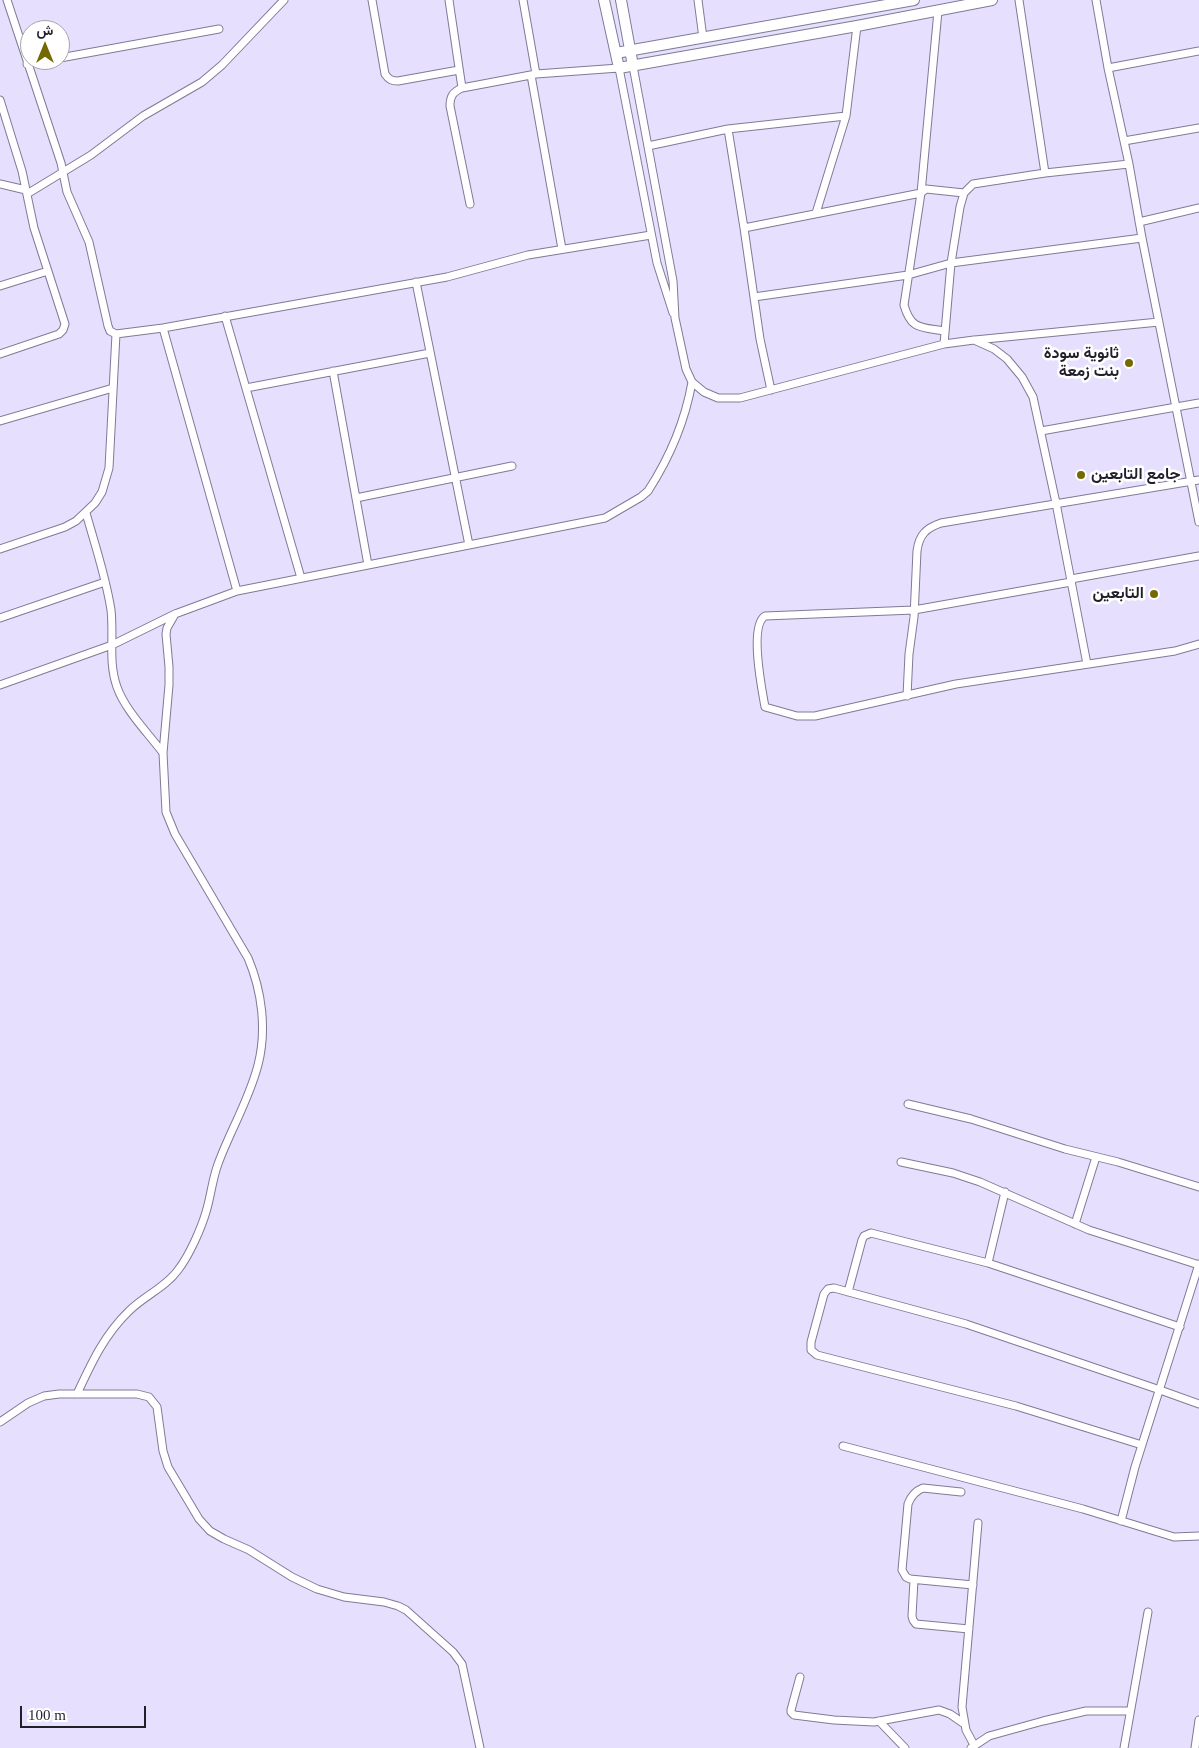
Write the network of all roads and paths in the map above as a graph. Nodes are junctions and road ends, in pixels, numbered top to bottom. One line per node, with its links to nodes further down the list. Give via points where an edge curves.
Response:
1 (7, 0): 17 (street)
2 (284, 0): 36 (street, via 213,74 143,116)
3 (372, 0): 26 (street, via 384,74 388,79 398,81)
4 (449, 0): 26 (street)
5 (522, 0): 27 (street)
6 (604, 0): 20 (street)
7 (621, 0): 18 (street)
8 (698, 0): 16 (street)
9 (914, 0): 16 (street)
10 (992, 0): 13 (street)
11 (1019, 0): 37 (street)
12 (1096, 0): 24 (street)
13 (938, 11): 14 (street); 42 (street)
14 (857, 26): 22 (street); 30 (street)
15 (219, 29): 21 (street)
16 (703, 38): 18 (street)
17 (20, 42)
18 (630, 51): 20 (street); 22 (street)
19 (1199, 51): 24 (street)
20 (616, 54): 23 (street)
21 (70, 56)
22 (633, 66): 23 (street); 34 (street)
23 (619, 68): 27 (street); 49 (street)
24 (1108, 68): 33 (street)
25 (29, 70): 36 (street)
26 (459, 70): 28 (street)
27 (533, 75): 28 (street); 51 (street)
28 (462, 88): 44 (street, via 454,92 450,106)
29 (0, 100): 41 (street)
30 (846, 116): 32 (street); 46 (street)
31 (1199, 128): 33 (street)
32 (728, 129): 34 (street); 48 (street)
33 (1124, 141): 35 (street)
34 (648, 146): 59 (street, via 673,281)
35 (1129, 164): 37 (street); 47 (street)
36 (64, 172): 41 (street); 63 (street, via 71,202 89,242 108,326)
37 (1046, 173): 43 (street, via 973,184)
38 (0, 184): 39 (street)
39 (11, 187): 40 (street); 41 (street)
40 (0, 191)
41 (26, 192): 53 (street)
42 (921, 193): 43 (street, via 926,189); 46 (street); 54 (street)
43 (964, 193): 52 (street)
44 (470, 204)
45 (1199, 208): 47 (street)
46 (816, 213): 48 (street)
47 (1139, 222): 50 (street)
48 (744, 228): 57 (street)
49 (651, 235): 51 (street); 59 (street)
50 (1142, 238): 52 (street); 60 (street)
51 (562, 249): 55 (street)
52 (951, 263): 54 (street); 62 (street)
53 (48, 271): 56 (street); 67 (street, via 64,318 63,330)
54 (908, 275): 57 (street); 62 (street, via 904,305 908,318 924,328)
55 (416, 282): 58 (street); 66 (street)
56 (0, 286)
57 (754, 297): 72 (street)
58 (225, 316): 61 (street); 71 (street)
59 (675, 318): 69 (street, via 684,362)
60 (1159, 322): 64 (street); 74 (street)
61 (163, 328): 63 (street); 91 (street)
62 (944, 331): 65 (street)
63 (116, 334): 70 (street)
64 (974, 340): 65 (street); 76 (street, via 994,349 1022,377 1033,397)
65 (944, 344): 72 (street)
66 (430, 353): 68 (street); 78 (street)
67 (0, 354)
68 (333, 371): 71 (street); 80 (street)
69 (692, 382): 72 (street, via 710,395 725,399); 84 (street, via 679,434 642,497 613,515 596,521)
70 (113, 388): 75 (street); 82 (street, via 109,468 102,492)
71 (246, 388): 88 (street)
72 (771, 390)
73 (1199, 403): 74 (street)
74 (1177, 407): 76 (street); 79 (street)
75 (0, 421)
76 (1041, 431): 81 (street)
77 (512, 466): 78 (street)
78 (455, 478): 80 (street); 84 (street)
79 (1195, 480): 81 (street); 83 (street)
80 (356, 498): 87 (street)
81 (1056, 504): 89 (street); 92 (street, via 931,526 918,541)
82 (86, 513): 85 (street, via 65,527); 90 (street)
83 (1199, 522)
84 (469, 545): 87 (street)
85 (0, 549)
86 (1199, 556): 89 (street)
87 (368, 565): 88 (street)
88 (302, 578): 91 (street)
89 (1071, 580): 92 (street); 97 (street)
90 (105, 582): 94 (street); 96 (street, via 111,612)
91 (237, 591): 93 (street)
92 (914, 610): 99 (street); 99 (street, via 765,616 759,623 757,663 765,707 796,716 815,716)
93 (175, 614): 96 (street); 100 (street, via 166,634 169,685)
94 (0, 618)
95 (1199, 644): 97 (street, via 1175,651)
96 (112, 645): 98 (street); 100 (street, via 113,671 122,698)
97 (1087, 664): 99 (street, via 956,684)
98 (0, 684)
99 (907, 696)
100 (163, 753): 112 (street, via 164,800 170,823 254,972 261,1002 260,1049 253,1080 218,1164 203,1221 184,1260 172,1278 135,1305 107,1336)
101 (908, 1104): 102 (street, via 971,1119)
102 (1096, 1157): 104 (street); 106 (street)
103 (901, 1162): 105 (street, via 953,1173)
104 (1199, 1186)
105 (1006, 1192): 106 (street); 107 (street)
106 (1075, 1224): 108 (street)
107 (988, 1263): 109 (street, via 871,1233 862,1240); 110 (street)
108 (1199, 1264): 110 (street)
109 (848, 1292): 111 (street, via 966,1324); 115 (street, via 834,1288 826,1292 810,1342 811,1350 817,1354 970,1393)
110 (1180, 1327): 111 (street)
111 (1160, 1390): 113 (street); 115 (street)
112 (77, 1394): 114 (street, via 35,1399); 131 (street, via 137,1394 154,1402 168,1467 199,1519 217,1536 249,1550 317,1589 344,1597 391,1603 406,1610 462,1664)
113 (1199, 1404)
114 (0, 1422)
115 (1142, 1445): 118 (street)
116 (843, 1446): 118 (street)
117 (960, 1492): 121 (street, via 923,1488 910,1497 901,1566 903,1574)
118 (1121, 1521): 120 (street, via 1174,1537)
119 (978, 1522): 122 (street)
120 (1199, 1536)
121 (914, 1580): 122 (street); 124 (street, via 912,1616 916,1624)
122 (972, 1584): 124 (street)
123 (1148, 1612): 126 (street)
124 (969, 1629): 129 (street, via 962,1707)
125 (800, 1677): 128 (street, via 792,1714)
126 (1130, 1711): 130 (street, via 1086,1711 1057,1717 989,1736); 133 (street)
127 (1199, 1720): 134 (street)
128 (879, 1722): 129 (street, via 939,1710); 132 (street)
129 (964, 1723): 130 (street)
130 (972, 1747)
131 (480, 1748)
132 (905, 1748)
133 (1124, 1748)
134 (1195, 1748)

